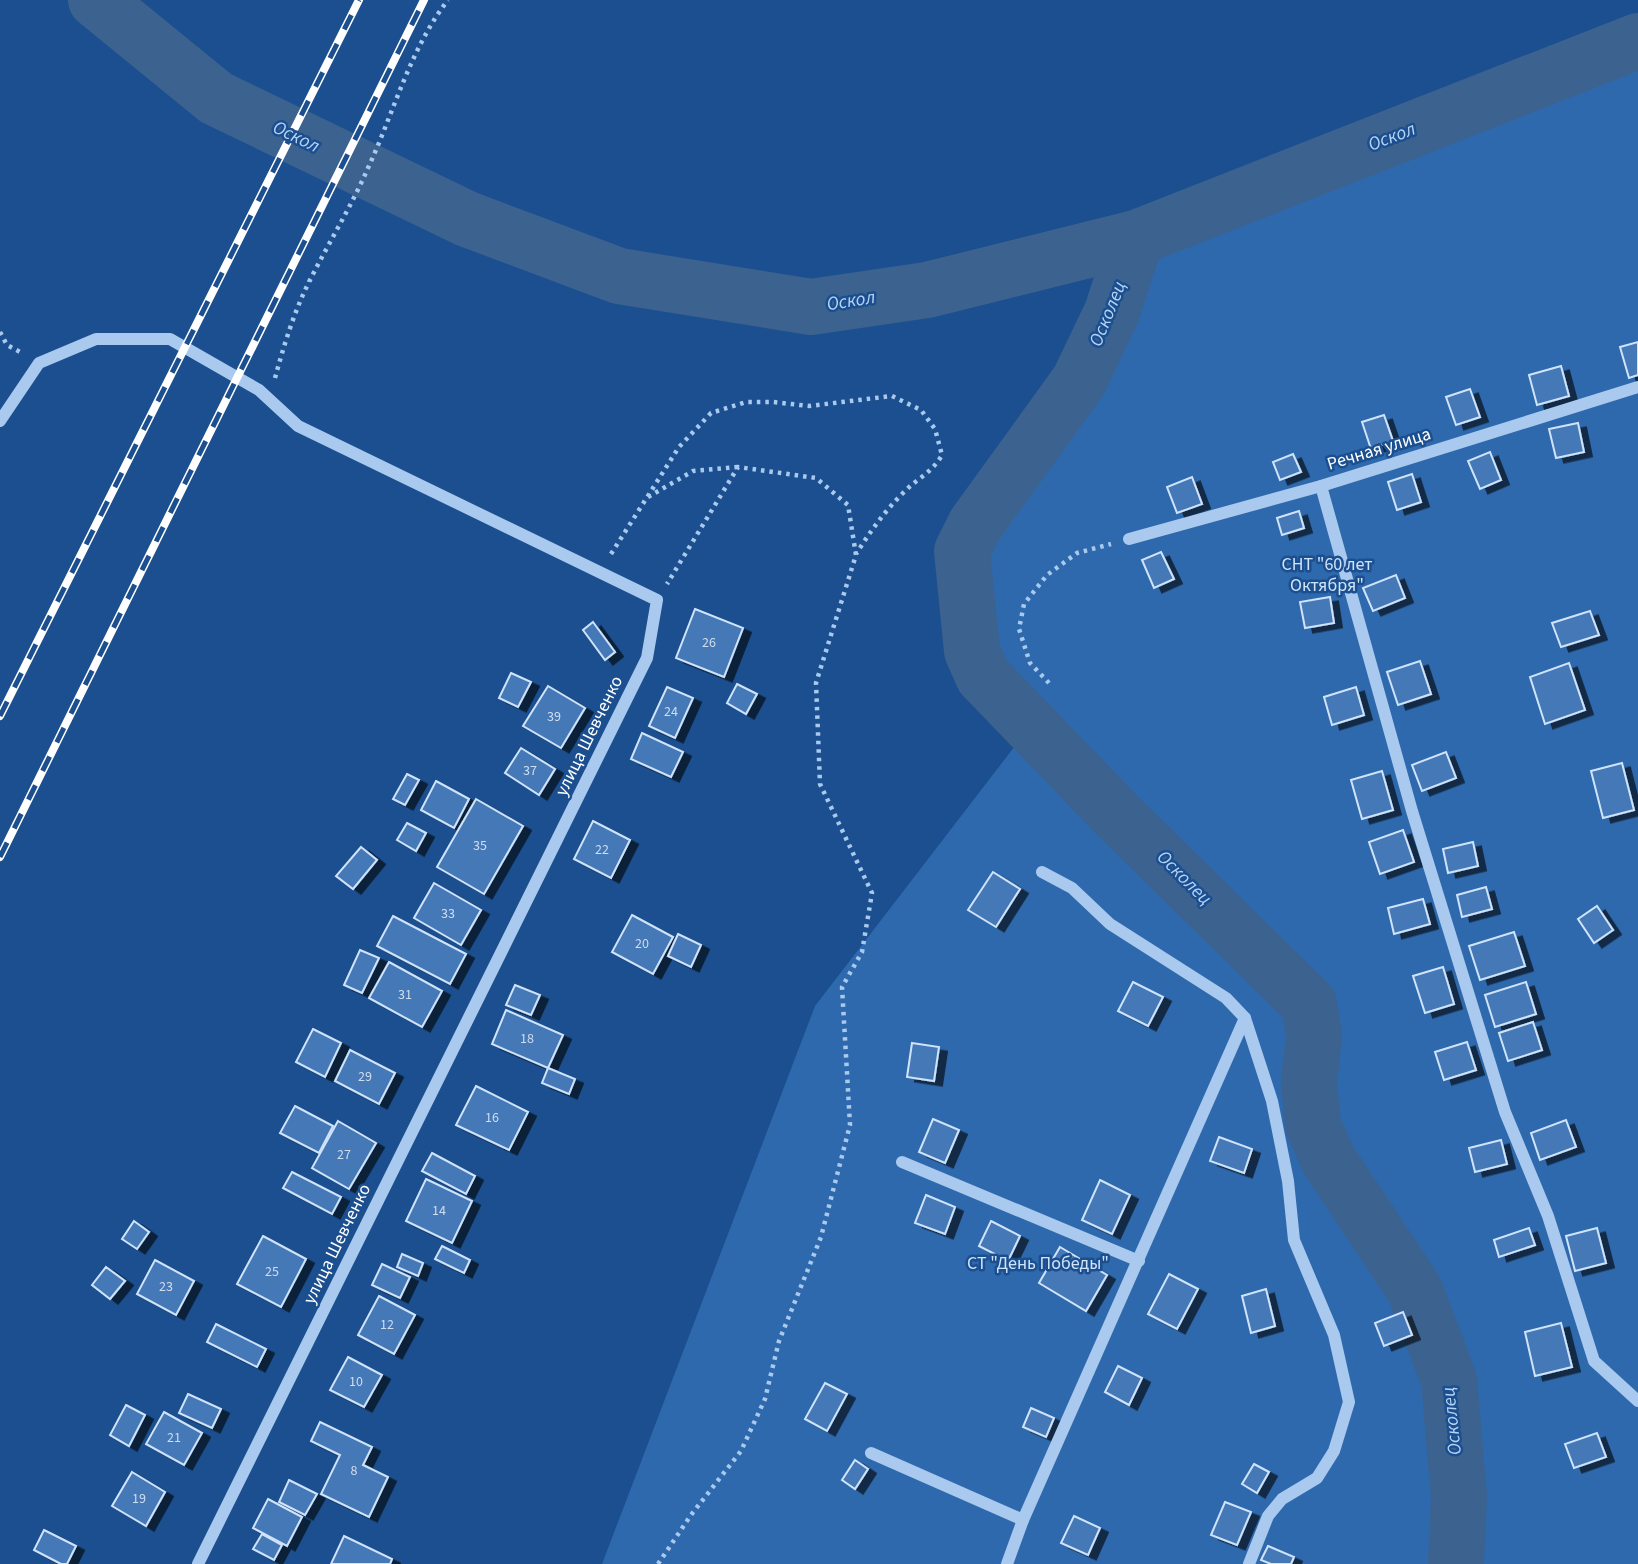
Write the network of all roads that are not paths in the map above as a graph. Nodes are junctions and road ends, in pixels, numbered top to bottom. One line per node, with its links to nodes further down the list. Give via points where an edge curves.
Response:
1 (1638, 387): 3 (street, Речная улица)
2 (0, 421): 12 (street, улица Шевченко, via 39,363 96,339 170,339 260,390 298,426 657,600 647,658)
3 (1321, 486): 4 (street, Речная улица); 9 (street, via 1412,811 1505,1112 1548,1216 1594,1361)
4 (1129, 539)
5 (1042, 872): 6 (street, via 1072,888 1110,924 1226,998)
6 (1245, 1018): 8 (street); 14 (street, via 1272,1101 1294,1240 1334,1335 1349,1402 1334,1451 1317,1478 1282,1499 1268,1516)
7 (902, 1162): 8 (street)
8 (1139, 1261): 11 (street)
9 (1638, 1401)
10 (870, 1453): 11 (street)
11 (1023, 1520): 13 (street)
12 (198, 1564)
13 (1007, 1564)
14 (1249, 1564)

